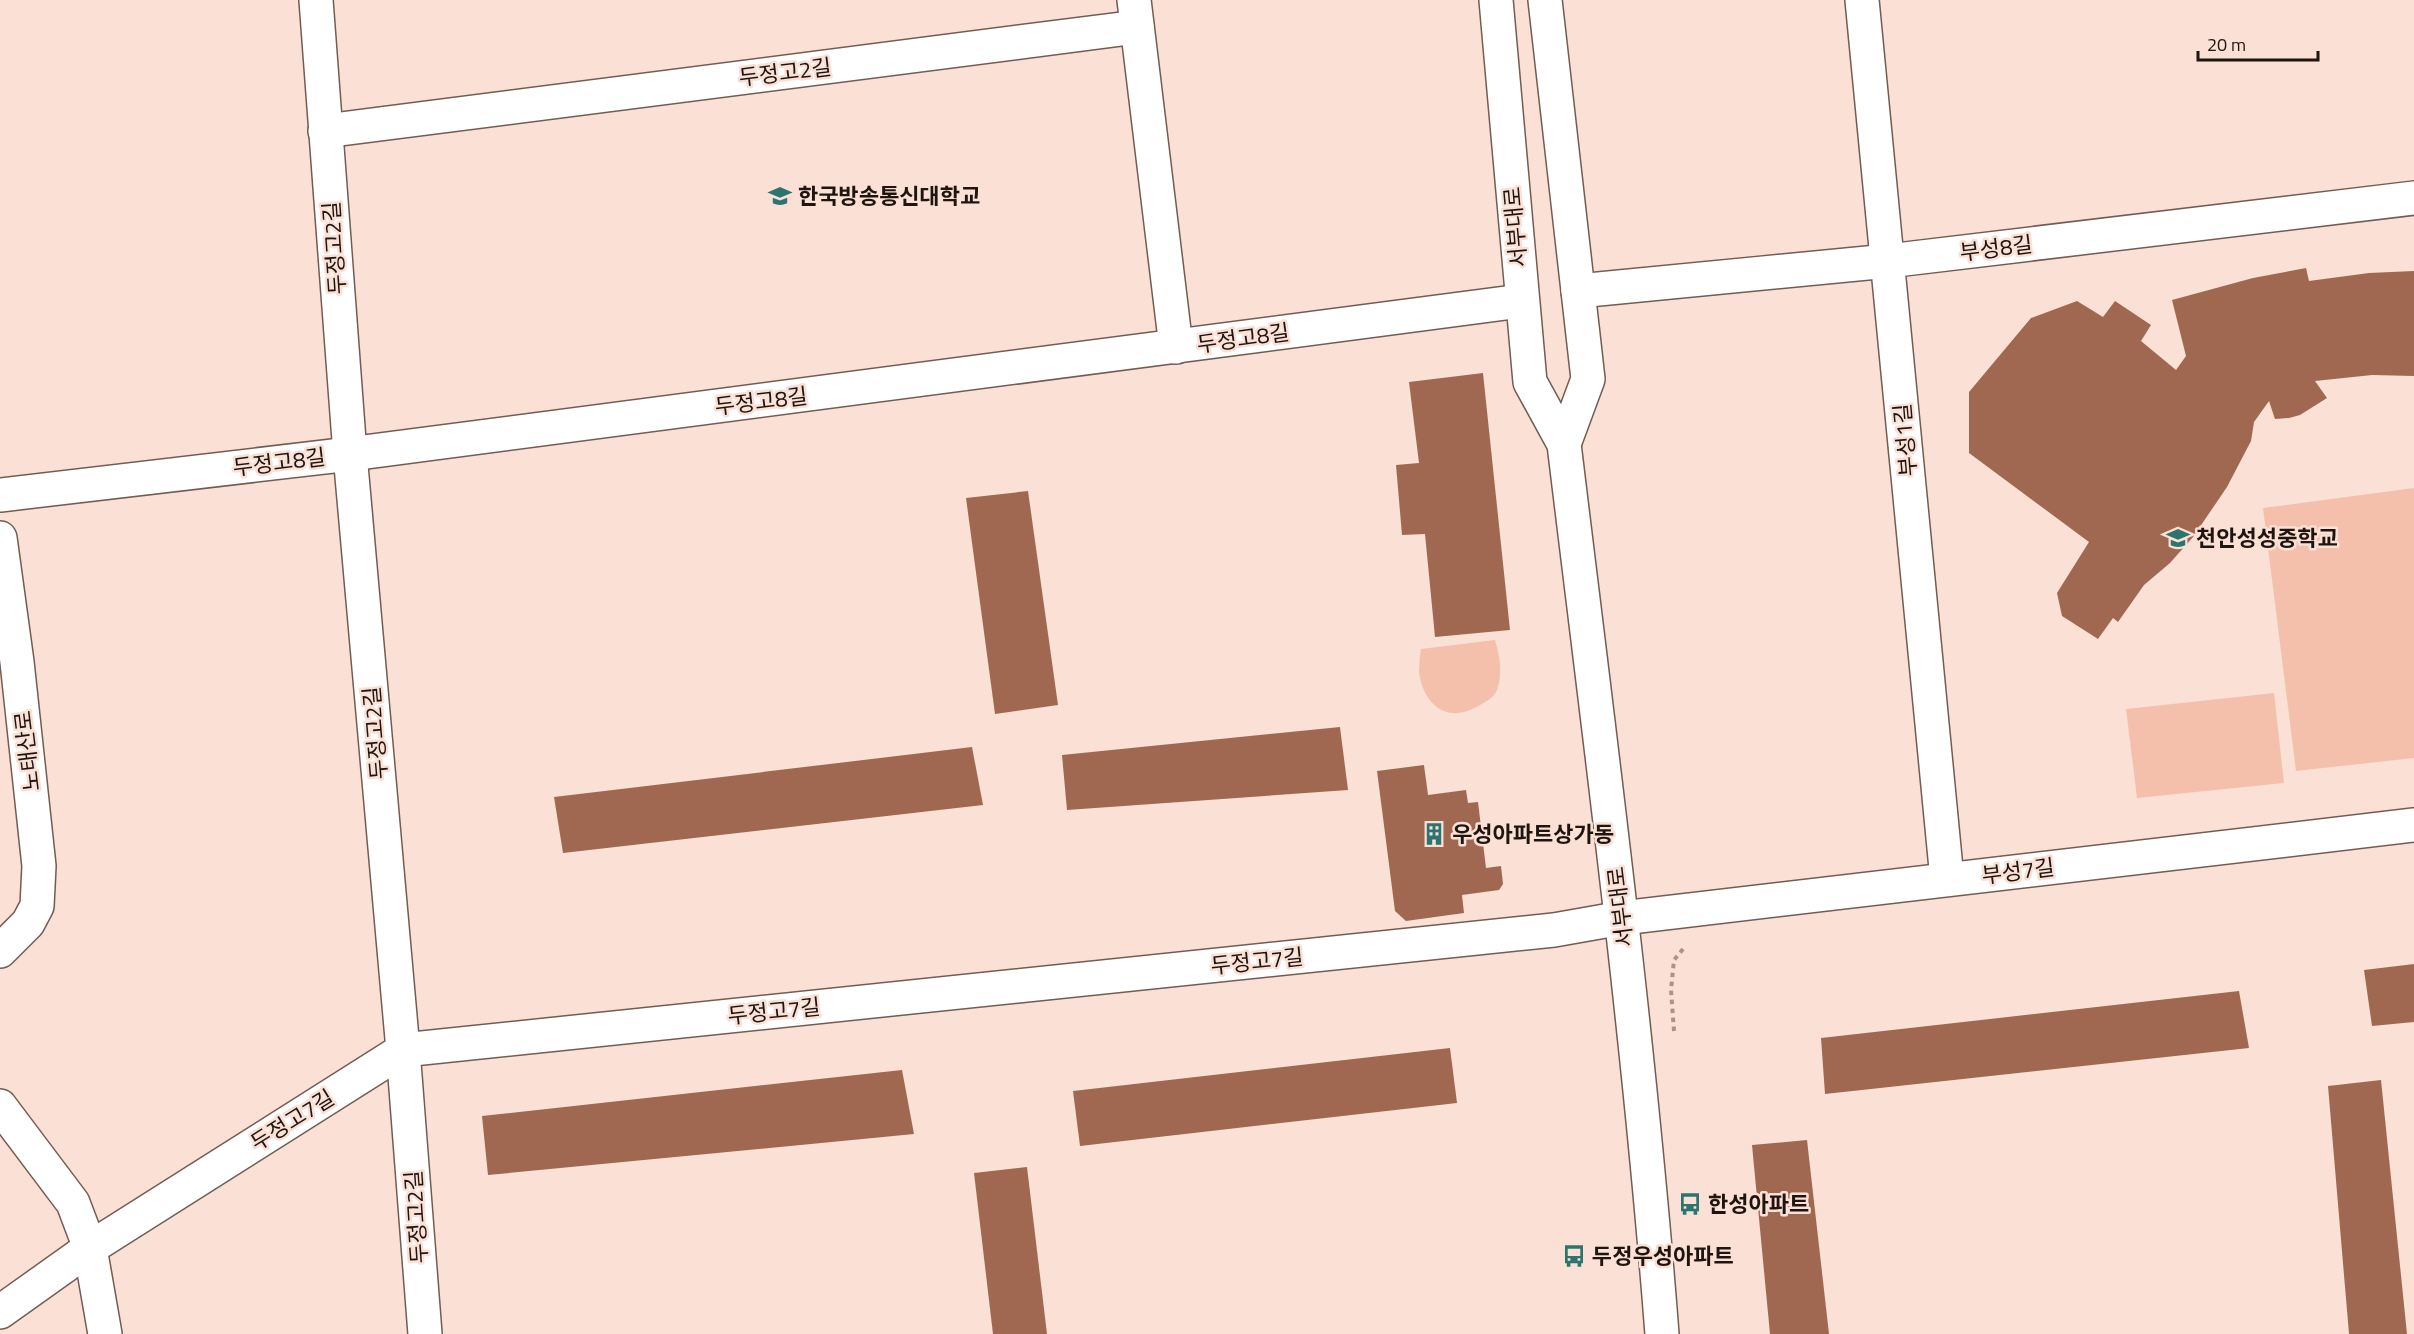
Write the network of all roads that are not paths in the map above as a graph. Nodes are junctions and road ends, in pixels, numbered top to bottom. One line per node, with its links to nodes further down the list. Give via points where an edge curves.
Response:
1 (316, 0): 6 (street, 두정고2길)
2 (1496, 0): 10 (street, 서부대로)
3 (1545, 0): 9 (street, 서부대로)
4 (1862, 0): 8 (street, 부성1길)
5 (1135, 14): 6 (street, 두정고2길); 11 (street, 두정고2길)
6 (326, 131): 13 (street, 두정고2길)
7 (2414, 198): 8 (street, 부성8길)
8 (1888, 261): 9 (street, 부성8길); 17 (street, 부성1길)
9 (1578, 291): 12 (street, 서부대로, via 1588,379)
10 (1521, 301): 11 (street, 두정고8길); 12 (street, 서부대로, via 1530,382)
11 (1176, 348): 13 (street, 두정고8길)
12 (1564, 444): 18 (street, 서부대로)
13 (350, 454): 14 (street, 두정고8길); 20 (street, 두정고2길)
14 (0, 495)
15 (0, 538): 19 (street, 노태산로, via 39,866 37,906 28,923)
16 (2414, 825): 17 (street, 부성7길)
17 (1947, 879): 18 (street, 부성7길)
18 (1622, 918): 20 (street, 두정고7길, via 1554,930); 26 (street, 서부대로)
19 (0, 951)
20 (404, 1050): 22 (street, 두정고7길); 25 (street, 두정고2길)
21 (0, 1106): 22 (street, via 73,1203)
22 (90, 1248): 23 (street, 두정고7길); 24 (street)
23 (0, 1312)
24 (105, 1334)
25 (425, 1334)
26 (1662, 1334)

